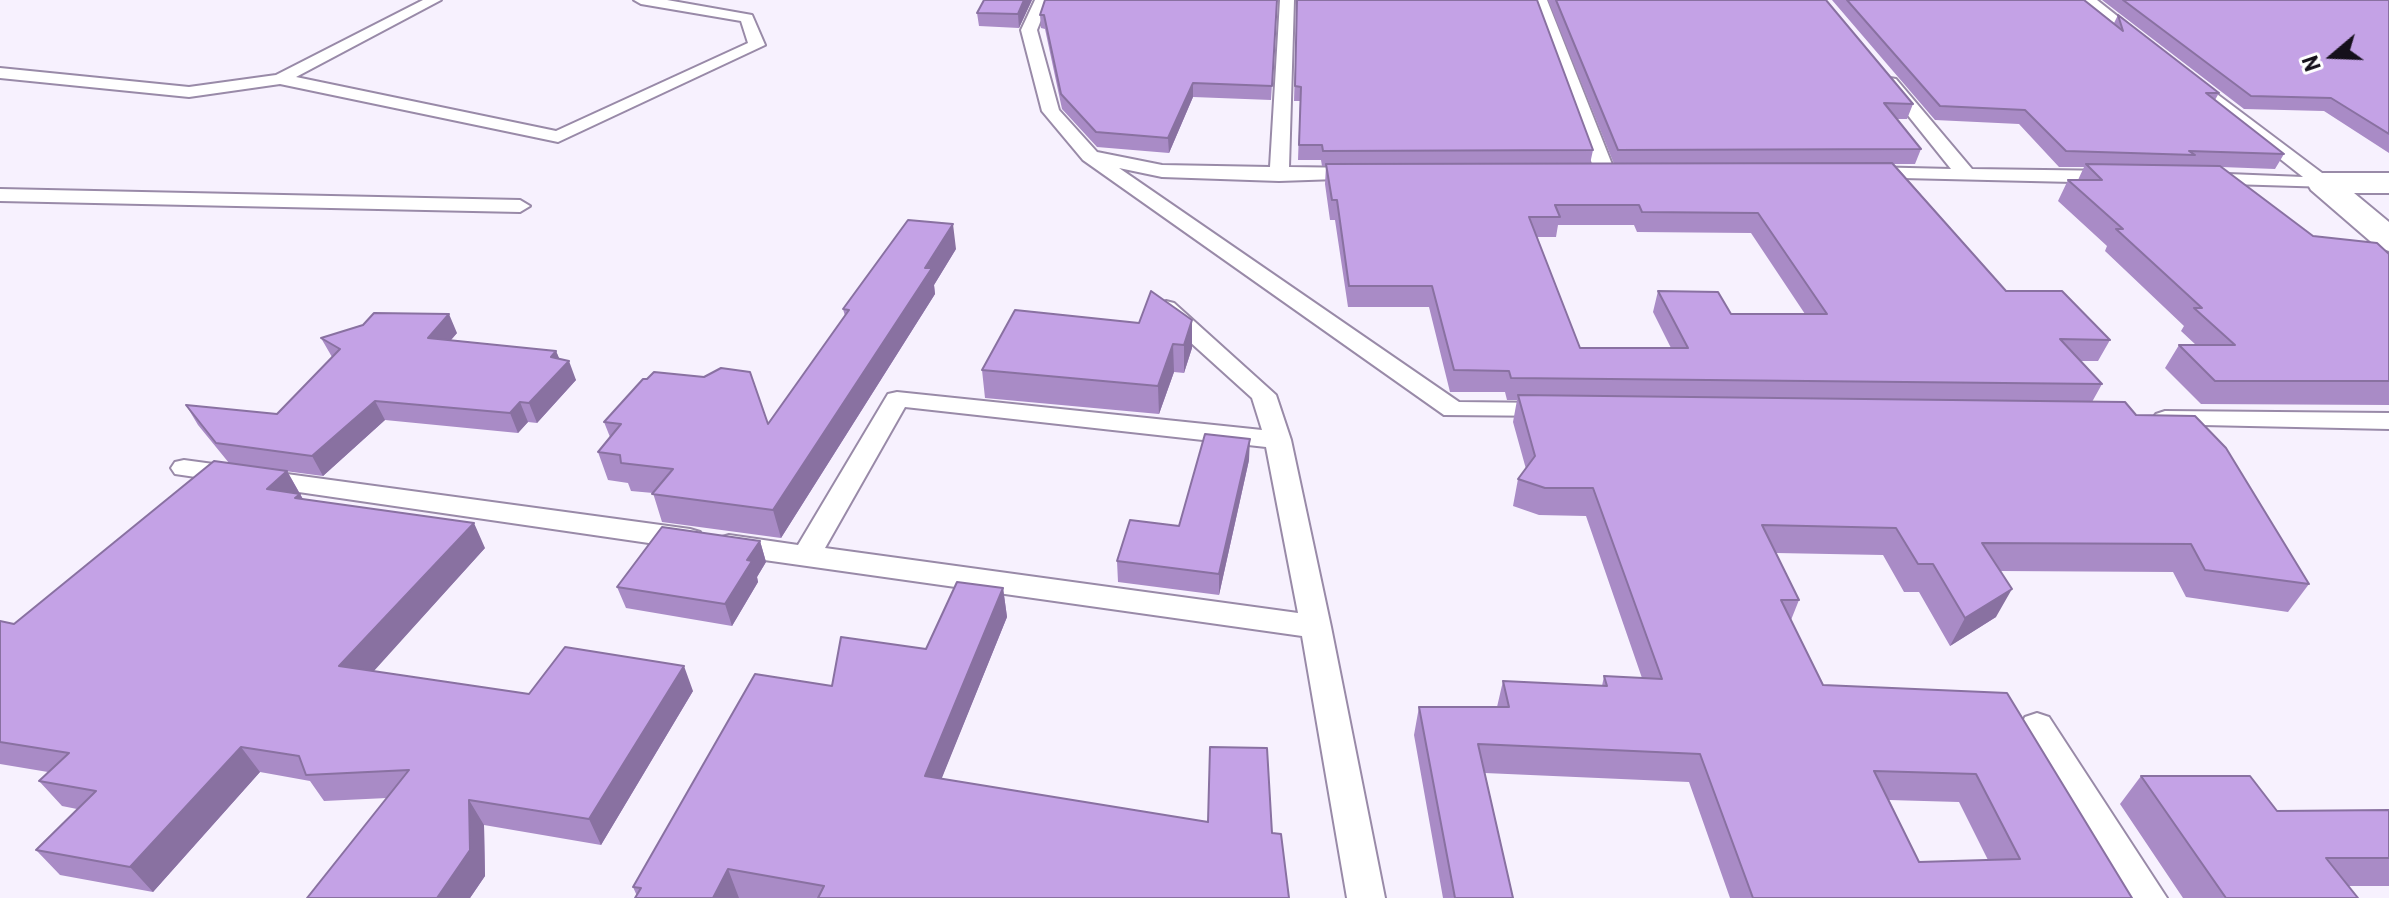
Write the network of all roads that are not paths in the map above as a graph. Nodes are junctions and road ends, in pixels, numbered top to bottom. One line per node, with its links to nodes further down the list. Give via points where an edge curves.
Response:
1 (434, 0): 9 (lane)
2 (641, 0): 9 (lane, via 747,18 757,45 558,137)
3 (1042, 0): 10 (lane, via 1029,30 1051,111)
4 (1287, 0): 15 (lane)
5 (1540, 0): 11 (lane)
6 (2088, 0): 18 (lane)
7 (1879, 69): 13 (lane)
8 (0, 73): 9 (lane, via 189,92)
9 (280, 79)
10 (1090, 156): 15 (lane, via 1162,171); 24 (lane, via 1453,410)
11 (1605, 172)
12 (1840, 173): 13 (lane)
13 (1965, 173): 16 (lane)
14 (1387, 174): 15 (lane)
15 (1279, 175)
16 (2136, 178)
17 (2183, 179): 18 (lane)
18 (2323, 183): 19 (street); 22 (street)
19 (2389, 183)
20 (0, 195): 21 (lane)
21 (520, 206)
22 (2389, 240)
23 (1154, 297): 27 (lane, via 1264,395)
24 (1580, 412)
25 (2135, 418): 26 (lane)
26 (2389, 421)
27 (1278, 440): 29 (lane, via 897,399); 30 (lane)
28 (184, 468): 29 (lane)
29 (806, 556): 30 (lane)
30 (1316, 627): 32 (lane)
31 (2037, 726): 33 (lane)
32 (1366, 898)
33 (2148, 898)

